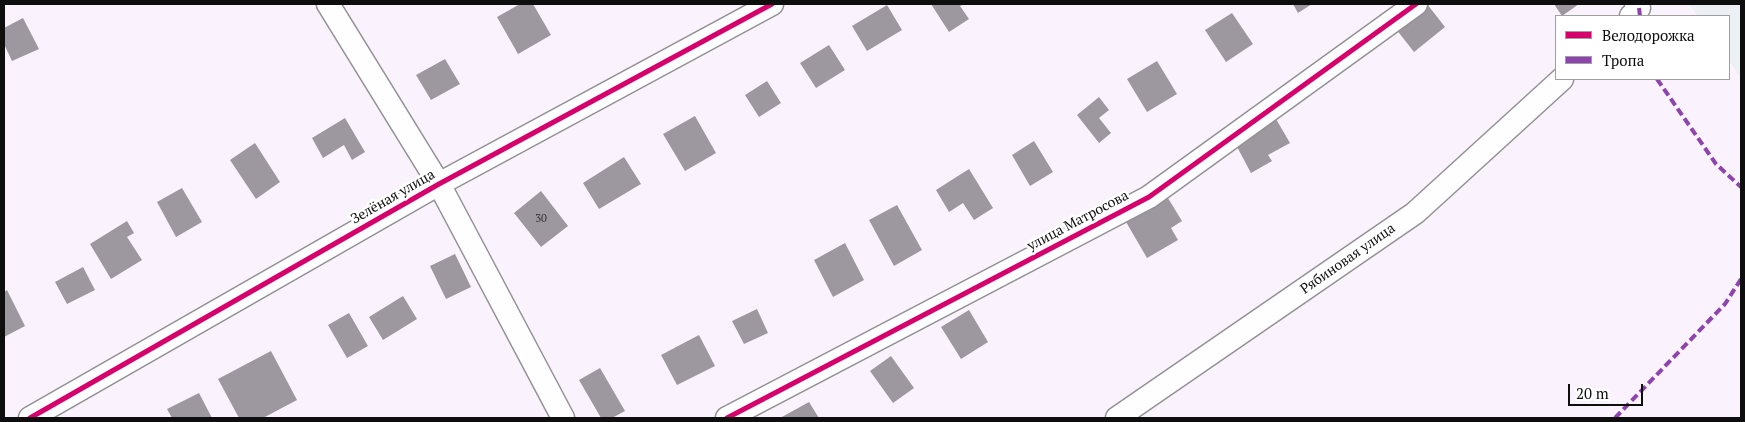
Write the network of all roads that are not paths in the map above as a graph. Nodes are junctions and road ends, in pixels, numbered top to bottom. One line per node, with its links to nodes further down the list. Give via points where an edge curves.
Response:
1 (328, 4): 5 (street)
2 (772, 4): 5 (street, Зелёная улица)
3 (1416, 4): 8 (street, улица Матросова, via 1149,197)
4 (1561, 80): 9 (street, Рябиновая улица, via 1415,213)
5 (439, 184): 6 (street, Зелёная улица); 7 (street)
6 (30, 418)
7 (563, 418)
8 (727, 418)
9 (1117, 418)

